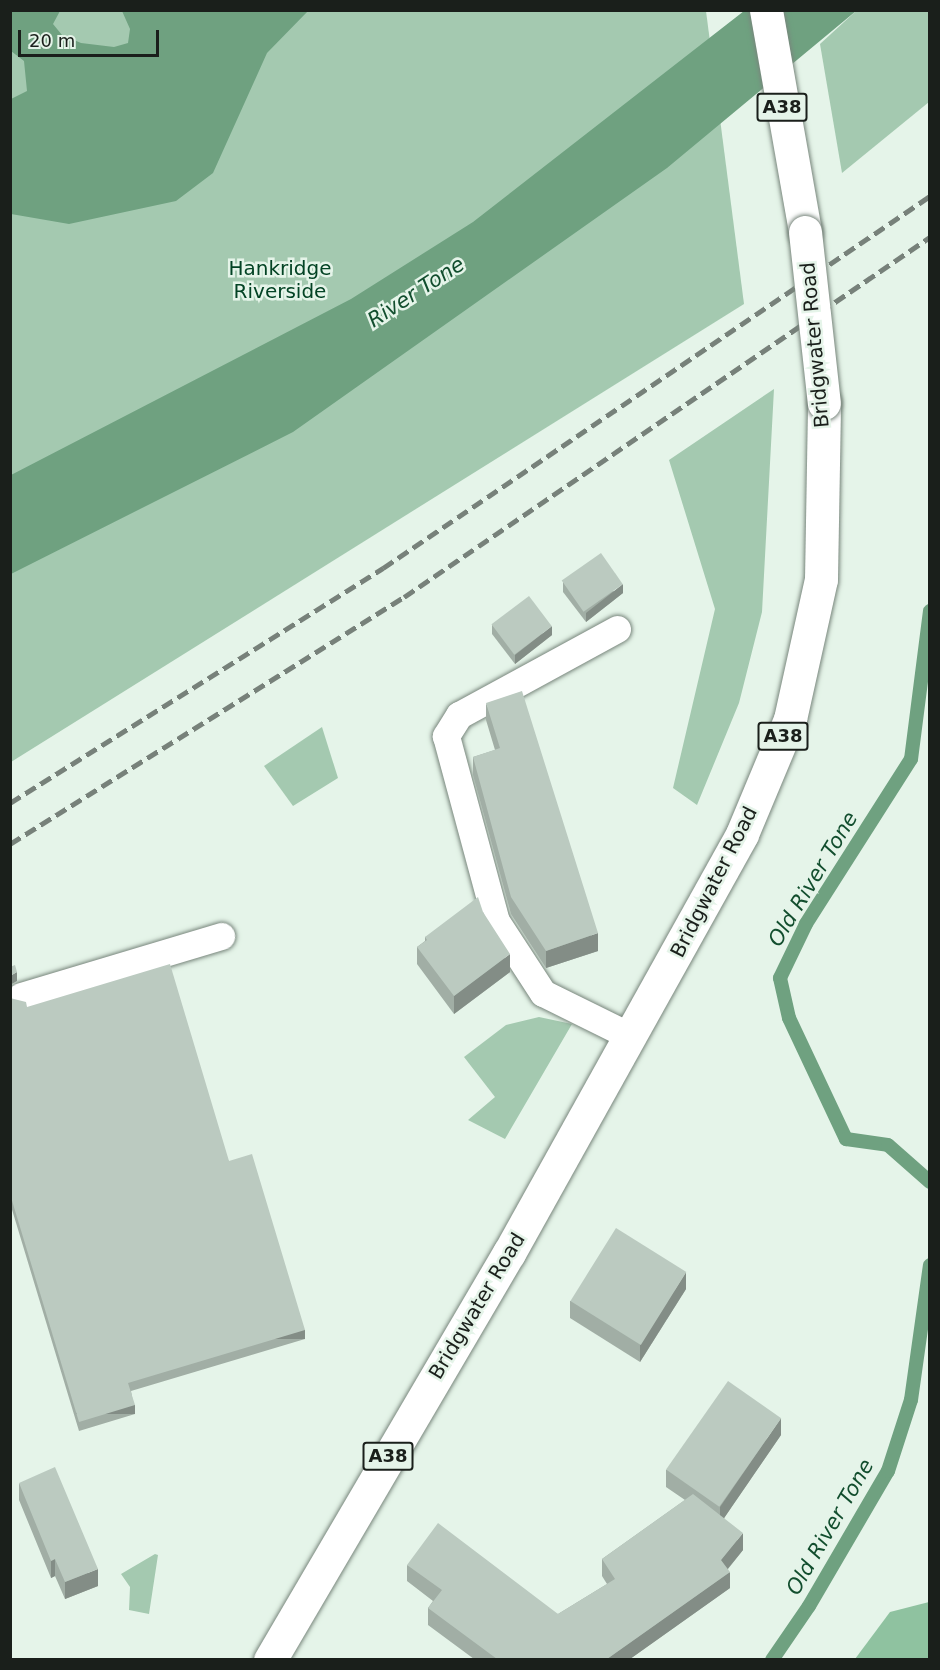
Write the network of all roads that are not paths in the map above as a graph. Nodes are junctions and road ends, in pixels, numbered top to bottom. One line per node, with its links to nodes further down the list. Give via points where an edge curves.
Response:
1 (766, 10): 5 (main road, Bridgwater Road / A38, bridge, via 802,218 824,403 821,579 790,719 742,834)
2 (617, 629): 5 (lane, via 459,715 446,736 496,921 543,993)
3 (221, 936): 4 (lane)
4 (21, 996)
5 (632, 1037): 6 (main road, Bridgwater Road / A38)
6 (270, 1659)

